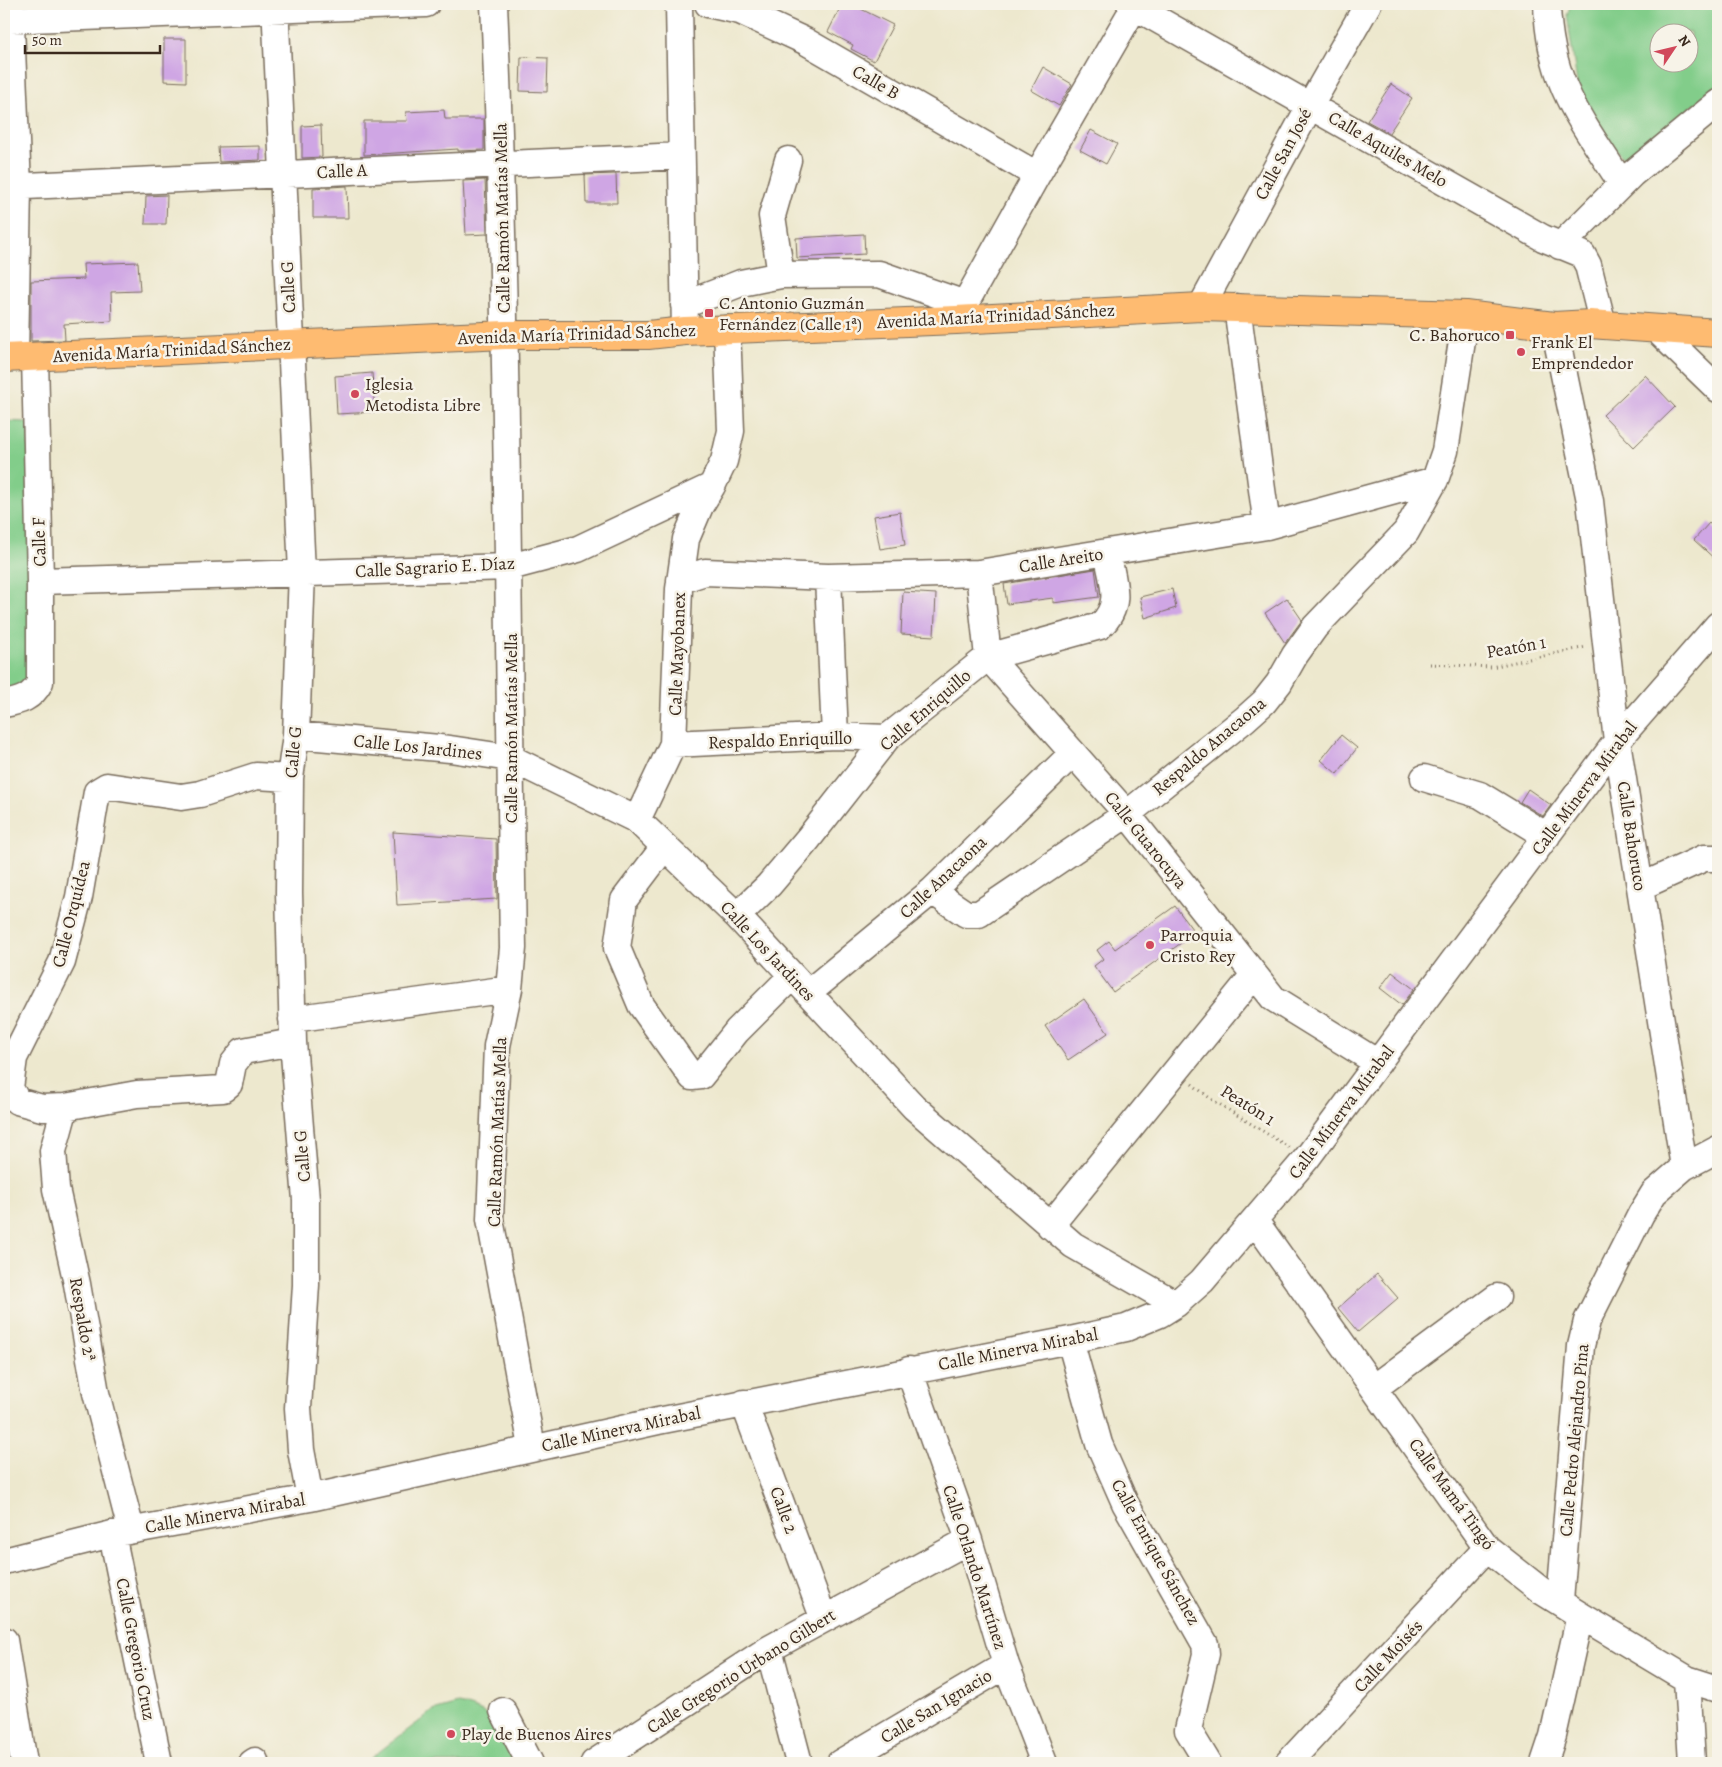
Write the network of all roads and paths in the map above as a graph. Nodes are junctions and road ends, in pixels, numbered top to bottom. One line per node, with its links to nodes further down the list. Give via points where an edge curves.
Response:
1 (426, 4): 8 (street)
2 (494, 4): 14 (street, Calle Ramón Matías Mella)
3 (679, 4): 12 (street)
4 (708, 4): 16 (street, Calle B, via 740,12 805,42)
5 (1368, 4): 11 (street, Calle San José)
6 (1547, 4): 17 (street, via 1551,47 1558,76 1571,105)
7 (1134, 5): 11 (street, Calle Aquiles Melo); 16 (street)
8 (275, 6): 9 (street); 15 (street, Calle G)
9 (8, 15): 18 (street, Calle F)
10 (1718, 103): 17 (street)
11 (1310, 104): 19 (street, Calle Aquiles Melo); 21 (street, Calle San José)
12 (681, 156): 14 (street, Calle A); 25 (street)
13 (788, 160): 20 (street, via 772,216)
14 (501, 164): 15 (street, Calle A); 31 (street, Calle Ramón Matías Mella)
15 (283, 173): 18 (street, Calle A); 32 (street, Calle G)
16 (1036, 175): 23 (street)
17 (1622, 184): 19 (street)
18 (11, 187): 33 (street, Calle F)
19 (1560, 246): 26 (street, Calle Aquiles Melo, via 1582,254 1588,265)
20 (782, 275): 23 (street, via 879,274); 25 (street, via 741,283)
21 (1201, 306): 22 (main road, Avenida María Trinidad Sánchez); 23 (main road, Avenida María Trinidad Sánchez)
22 (1237, 308): 24 (main road, Avenida María Trinidad Sánchez); 37 (street)
23 (960, 312): 28 (main road, Avenida María Trinidad Sánchez)
24 (1466, 314): 27 (main road, Avenida María Trinidad Sánchez); 35 (street, Respaldo Anacaona, via 1445,451)
25 (684, 318): 28 (main road, Avenida María Trinidad Sánchez); 31 (main road, Avenida María Trinidad Sánchez, via 648,335)
26 (1602, 325): 27 (main road, Avenida María Trinidad Sánchez); 29 (main road, Avenida María Trinidad Sánchez)
27 (1554, 326): 46 (street, Calle Bahoruco, via 1590,501)
28 (726, 329): 36 (street, via 731,431 724,462)
29 (1656, 329): 30 (main road, Avenida María Trinidad Sánchez); 34 (street)
30 (1718, 333)
31 (505, 335): 32 (main road, Avenida María Trinidad Sánchez); 39 (street, Calle Ramón Matías Mella)
32 (291, 344): 33 (main road, Avenida María Trinidad Sánchez); 40 (street, Calle G)
33 (18, 357): 44 (street, Calle F)
34 (1718, 389)
35 (1436, 480): 37 (street, Calle Areito); 59 (street, Respaldo Anacaona, via 1406,532 1315,627 1264,702)
36 (712, 486): 39 (street, Calle Sagrario E. Díaz, via 578,550); 43 (street, Calle Mayobanex, via 686,539)
37 (1267, 526): 38 (street, Calle Areito)
38 (1107, 552): 41 (street, Calle Areito); 47 (street, Calle Enriquillo, via 1116,602 1110,617 1100,626)
39 (510, 567): 40 (street, Calle Sagrario E. Díaz); 56 (street, Calle Ramón Matías Mella)
40 (302, 572): 44 (street, Calle Sagrario E. Díaz); 50 (street, Calle G)
41 (979, 574): 42 (street, Calle Areito); 47 (street)
42 (828, 577): 43 (street, Calle Areito, via 704,572); 51 (street)
43 (680, 580): 54 (street, Calle Mayobanex)
44 (40, 581): 49 (street, Calle F, via 40,682 26,698)
45 (1718, 625): 53 (street, Calle Minerva Mirabal)
46 (1606, 643): 48 (path, Peatón 1, via 1490,668); 53 (street, Calle Bahoruco)
47 (988, 657): 52 (street, Calle Enriquillo); 55 (street, Calle Guarocuya)
48 (1430, 664)
49 (4, 704)
50 (296, 735): 56 (street, Calle Los Jardines, via 450,749); 57 (street, Calle G)
51 (835, 736): 52 (street, Respaldo Enriquillo); 54 (street, Respaldo Enriquillo)
52 (887, 738): 66 (street, Calle Enriquillo, via 808,839 769,885)
53 (1617, 741): 61 (street, Calle Minerva Mirabal); 64 (street, Calle Bahoruco)
54 (673, 744): 60 (street, Calle Mayobanex)
55 (1072, 754): 59 (street, Calle Guarocuya); 65 (street, Calle Anacaona)
56 (510, 758): 60 (street, Calle Los Jardines); 69 (street, Calle Ramón Matías Mella, via 513,948)
57 (290, 778): 70 (street, Calle G); 73 (street, Calle Orquídea, via 256,776 181,797 107,786 96,792 79,897 62,962 14,1058)
58 (1424, 778): 61 (street, via 1480,795)
59 (1127, 814): 65 (street, Respaldo Anacaona, via 979,914 966,914); 67 (street, Calle Guarocuya)
60 (637, 820): 62 (street, Calle Los Jardines)
61 (1546, 836): 71 (street, Calle Minerva Mirabal)
62 (664, 847): 66 (street, Calle Los Jardines); 68 (street, via 624,900 616,948 640,1006 692,1077 701,1076 706,1071 737,1031)
63 (1718, 858): 64 (street, via 1704,858)
64 (1640, 887): 77 (street, Calle Bahoruco)
65 (932, 890): 68 (street, Calle Anacaona)
66 (737, 916): 68 (street, Calle Los Jardines)
67 (1254, 975): 71 (street, Calle Guarocuya, via 1273,998); 72 (street)
68 (800, 984): 79 (street, Calle Los Jardines, via 914,1108)
69 (509, 989): 70 (street); 86 (street, Calle Ramón Matías Mella, via 497,1046 490,1219)
70 (293, 1030): 74 (street, Calle Orquídea, via 243,1051 233,1064 229,1084 223,1090 137,1094); 87 (street, Calle G, via 306,1200 306,1285 298,1408 301,1450)
71 (1378, 1063): 76 (street, Calle Minerva Mirabal)
72 (1176, 1071): 76 (path, Peatón 1, via 1212,1099); 79 (street)
73 (7, 1088): 74 (street, Calle Orquídea, via 18,1100 42,1108)
74 (66, 1107): 88 (street, Respaldo 2ª, via 53,1151 56,1189 77,1284)
75 (1718, 1149): 77 (street, Calle Pedro Alejandro Pina)
76 (1307, 1158): 78 (street, Calle Minerva Mirabal)
77 (1684, 1167): 92 (street, Calle Pedro Alejandro Pina, via 1654,1193 1587,1321 1581,1346)
78 (1255, 1221): 81 (street, Calle Minerva Mirabal, via 1202,1281); 84 (street, Calle Mamá Tingó)
79 (1050, 1226): 81 (street, Calle Los Jardines, via 1073,1245)
80 (1496, 1297): 84 (street)
81 (1176, 1304): 82 (street, Calle Minerva Mirabal, via 1126,1328)
82 (1070, 1340): 83 (street, Calle Minerva Mirabal); 107 (street, Calle Enrique Sánchez, via 1099,1444 1125,1503 1205,1644 1206,1654 1188,1730)
83 (909, 1370): 85 (street, Calle Minerva Mirabal); 89 (street, Calle Orlando Martínez)
84 (1374, 1388): 90 (street, Calle Mamá Tingó)
85 (744, 1403): 86 (street, Calle Minerva Mirabal); 93 (street, Calle 2)
86 (532, 1447): 87 (street, Calle Minerva Mirabal)
87 (310, 1498): 88 (street, Calle Minerva Mirabal)
88 (122, 1532): 91 (street, Calle Minerva Mirabal); 101 (street, Calle Gregorio Cruz)
89 (969, 1540): 93 (street, Calle Gregorio Urbano Gilbert); 96 (street, Calle Orlando Martínez)
90 (1488, 1548): 92 (street, Calle Mamá Tingó, via 1543,1592); 108 (street, Calle Moisés)
91 (4, 1561)
92 (1570, 1608): 97 (street, Calle Mamá Tingó); 109 (street, Calle Pedro Alejandro Pina, via 1554,1736)
93 (824, 1617): 95 (street, Calle Gregorio Urbano Gilbert)
94 (4, 1640): 100 (street)
95 (769, 1649): 103 (street, Calle Gregorio Urbano Gilbert); 104 (street)
96 (1006, 1665): 105 (street, Calle San Ignacio); 106 (street, Calle Orlando Martínez)
97 (1687, 1680): 98 (street, Calle Mamá Tingó); 110 (street)
98 (1718, 1690)
99 (503, 1711): 102 (street)
100 (24, 1763)
101 (159, 1763)
102 (530, 1763)
103 (594, 1763)
104 (799, 1763)
105 (840, 1763)
106 (1044, 1763)
107 (1208, 1763)
108 (1288, 1763)
109 (1544, 1763)
110 (1692, 1763)

